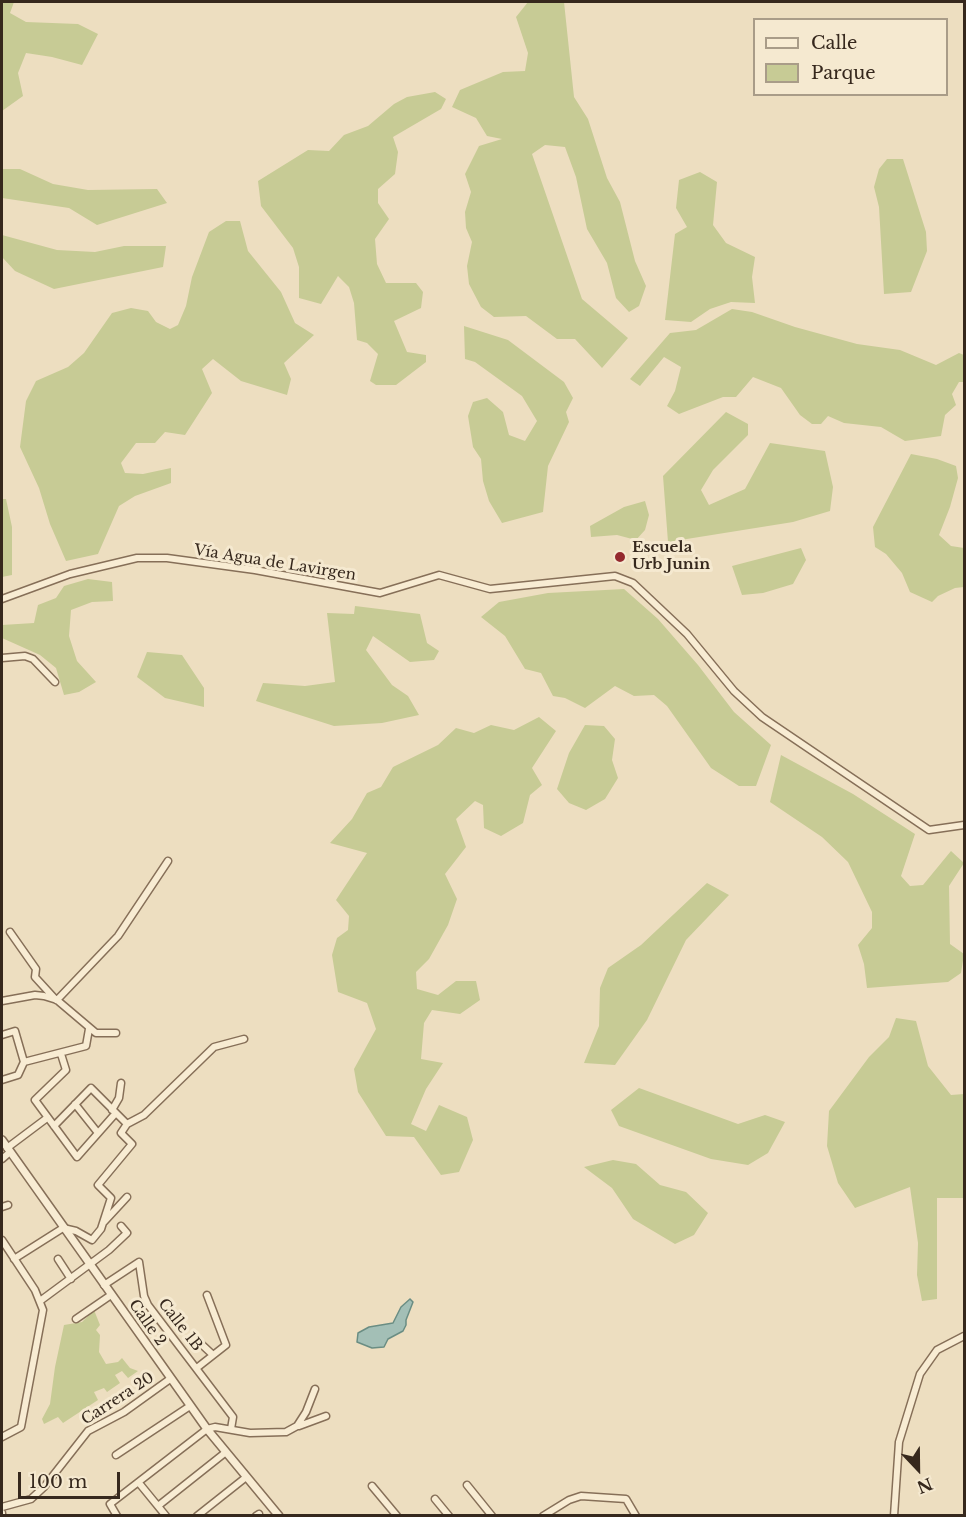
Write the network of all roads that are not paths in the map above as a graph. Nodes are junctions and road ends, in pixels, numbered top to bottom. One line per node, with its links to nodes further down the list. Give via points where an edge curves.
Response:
1 (2, 599): 4 (street, Vía Agua de Lavirgen, via 104,564 137,558 167,558 255,570 380,593 439,575 490,589 615,576 633,583 687,634 734,691 762,717 929,830)
2 (2, 658): 3 (street, via 33,659)
3 (55, 682)
4 (964, 825)
5 (168, 861): 7 (street, via 118,936)
6 (10, 932): 7 (street, via 36,969 35,977)
7 (57, 1000): 8 (street, via 35,995); 9 (street)
8 (2, 1001)
9 (89, 1029): 10 (street); 13 (street, via 86,1046)
10 (116, 1033)
11 (2, 1035): 14 (street, via 15,1031)
12 (244, 1039): 20 (street, via 214,1047 144,1116)
13 (61, 1054): 14 (street); 19 (street, via 66,1070 35,1100)
14 (24, 1062): 15 (street, via 18,1075)
15 (2, 1080)
16 (121, 1083): 18 (street)
17 (75, 1104): 18 (street, via 91,1088); 21 (street); 22 (street)
18 (113, 1112): 20 (street); 22 (street)
19 (47, 1118): 21 (street); 24 (street)
20 (127, 1124): 27 (street, via 121,1133 132,1144 98,1185 111,1198)
21 (54, 1126): 22 (street, via 77,1157)
22 (98, 1133)
23 (2, 1140): 24 (street, Calle 2)
24 (9, 1150): 25 (street); 29 (street, Calle 2)
25 (2, 1159)
26 (127, 1197): 27 (street)
27 (102, 1224): 29 (street, via 92,1240)
28 (121, 1226): 33 (street, via 127,1233)
29 (63, 1228): 31 (street); 33 (street, Calle 2)
30 (2, 1240): 31 (street)
31 (14, 1259): 38 (street)
32 (58, 1259): 34 (street)
33 (91, 1266): 34 (street); 35 (street, Calle 2)
34 (71, 1279): 38 (street)
35 (104, 1285): 36 (street, Calle 2); 43 (street, Calle 1B, via 139,1262 148,1305)
36 (111, 1295): 39 (street); 44 (street, Calle 2)
37 (207, 1295): 42 (street, via 226,1345)
38 (40, 1301): 51 (street, via 42,1324 21,1427)
39 (76, 1319)
40 (964, 1336): 70 (street, via 937,1350 920,1374 899,1442)
41 (198, 1341): 42 (street)
42 (213, 1355): 43 (street)
43 (198, 1367): 50 (street, via 233,1418)
44 (170, 1379): 46 (street, Calle 2); 60 (street, Carrera 20, via 124,1412 88,1431 31,1499)
45 (315, 1389): 48 (street)
46 (190, 1406): 49 (street, Calle 2); 53 (street)
47 (327, 1416): 48 (street)
48 (297, 1426): 50 (street, via 276,1434)
49 (207, 1429): 50 (street); 52 (street, Calle 2); 55 (street)
50 (231, 1429)
51 (2, 1437)
52 (226, 1452): 54 (street, Calle 2); 59 (street)
53 (116, 1455)
54 (245, 1478): 63 (street); 64 (street, Calle 2)
55 (139, 1482): 59 (street); 61 (street, via 110,1504)
56 (467, 1485): 67 (street)
57 (372, 1486): 65 (street)
58 (435, 1499): 66 (street)
59 (158, 1506): 62 (street)
60 (2, 1507)
61 (117, 1515)
62 (166, 1515)
63 (197, 1515)
64 (279, 1515)
65 (397, 1515)
66 (449, 1515)
67 (492, 1515)
68 (543, 1515): 69 (street, via 581,1496 626,1499)
69 (636, 1515)
70 (894, 1515)

